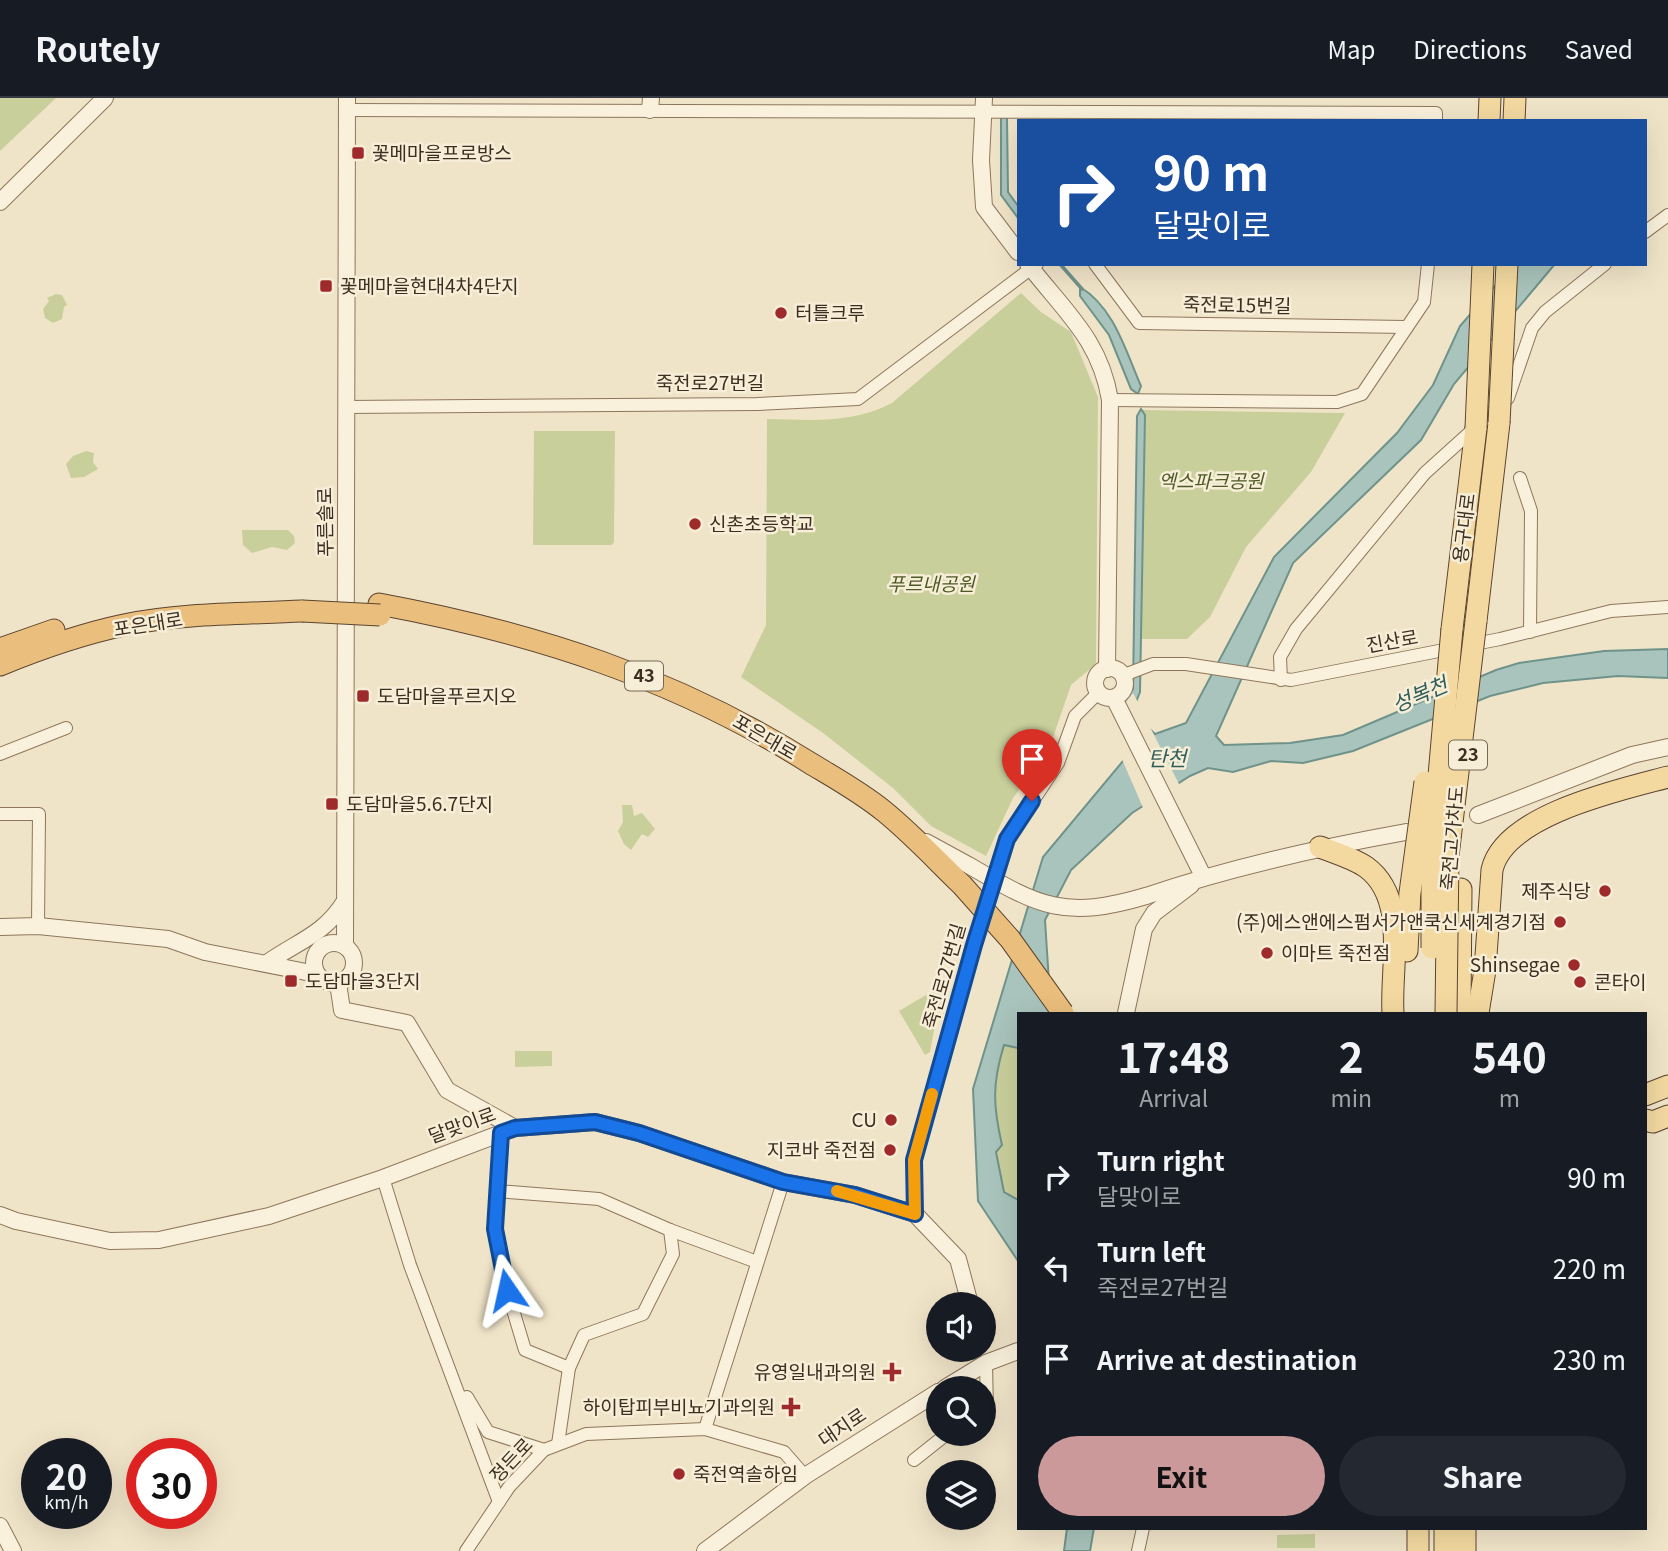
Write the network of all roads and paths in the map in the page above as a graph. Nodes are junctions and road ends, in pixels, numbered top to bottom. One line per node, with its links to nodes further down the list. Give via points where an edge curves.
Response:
1 (105, 98): 11 (street)
2 (1490, 98): 9 (main road)
3 (1515, 98): 10 (main road)
4 (347, 104): 5 (street); 23 (street, 푸른솔로)
5 (650, 104): 6 (street)
6 (984, 104): 7 (street); 14 (street, via 984,207)
7 (1057, 116): 8 (street, via 1436,113)
8 (1436, 119)
9 (1489, 119)
10 (1514, 119)
11 (0, 202)
12 (1668, 215): 13 (street)
13 (1647, 231)
14 (1017, 251)
15 (1032, 266): 22 (street, 죽전로27번길, via 1083,328 1101,361); 23 (street, 죽전로27번길, via 858,399)
16 (1096, 266): 21 (street, 죽전로15번길, via 1139,323)
17 (1428, 266): 21 (street, via 1424,302)
18 (1483, 266): 29 (main road, 용구대로 / 23, bridge, via 1476,428)
19 (1507, 266): 28 (main road, 용구대로 / 23, bridge, via 1499,423)
20 (1602, 266): 35 (street, via 1531,328 1508,398 1425,473 1296,629 1280,657)
21 (1407, 327): 22 (street, via 1362,394 1337,402)
22 (1110, 400): 33 (street, 죽전로27번길)
23 (345, 407): 48 (street, 푸른솔로)
24 (1520, 478): 30 (street, via 1531,511)
25 (302, 605): 27 (highway, 43, bridge); 31 (highway, 포은대로 / 43, via 186,604 114,613); 32 (highway, 포은대로 / 43, via 124,625)
26 (1668, 607): 30 (street, 진산로, via 1611,611)
27 (380, 610): 47 (highway, 포은대로 / 43, via 617,678 689,709 764,748); 47 (highway, 포은대로 / 43, via 521,635 621,667 694,697 768,736 884,811)
28 (1476, 621): 61 (main road, 죽전고가차도, bridge, via 1448,856); 62 (main road, 23, bridge, via 1461,889)
29 (1452, 629): 59 (main road, 23, bridge, via 1415,843); 60 (main road, 죽전고가차도, bridge, via 1432,854)
30 (1530, 632): 35 (street, 진산로)
31 (0, 649)
32 (0, 665)
33 (1107, 669): 34 (street); 36 (street, via 1095,678)
34 (1129, 673): 35 (street, 진산로, via 1153,664 1186,663); 37 (street)
35 (1286, 680)
36 (1098, 693): 37 (street); 72 (street, 죽전로27번길, via 1075,716 1058,763 1007,839 914,1160)
37 (1117, 704): 46 (street)
38 (66, 728): 40 (street)
39 (1668, 747): 43 (street, via 1632,755)
40 (0, 754)
41 (1668, 776): 63 (main road, via 1548,817 1508,839 1495,856 1492,870)
42 (0, 814): 49 (street, via 38,814)
43 (1478, 816)
44 (1406, 832): 45 (street)
45 (1320, 847): 46 (street); 58 (main road, via 1366,867 1385,892 1393,917)
46 (1203, 876): 47 (street, bridge, via 1111,906 1065,910); 57 (street, via 1154,913 1144,929)
47 (962, 881): 55 (highway, 포은대로 / 43); 56 (highway, 포은대로 / 43, bridge)
48 (345, 901): 51 (street, 푸른솔로); 52 (street, via 334,919 309,940)
49 (38, 926): 50 (street); 52 (street, via 167,939 205,952)
50 (0, 927)
51 (345, 946): 53 (street, via 331,943 317,952); 54 (street, via 354,967 351,975)
52 (267, 963): 53 (street)
53 (316, 974): 54 (street)
54 (338, 983): 68 (street, via 342,1010 407,1023 447,1090)
55 (1047, 1012)
56 (1062, 1012)
57 (1126, 1012)
58 (1393, 1012)
59 (1406, 1012)
60 (1432, 1012)
61 (1446, 1012)
62 (1460, 1012)
63 (1478, 1012)
64 (1668, 1086): 65 (main road)
65 (1647, 1095)
66 (1668, 1116): 67 (main road)
67 (1647, 1120)
68 (508, 1130): 69 (street, 달맞이로); 70 (street, 달맞이로, via 595,1122); 71 (street)
69 (383, 1178): 73 (street, 달맞이로, via 269,1216 159,1240 110,1241); 79 (street, via 410,1265)
70 (783, 1182): 72 (street, 달맞이로, via 855,1195); 75 (street)
71 (497, 1191): 74 (street, via 600,1199); 78 (street, via 495,1229 525,1350)
72 (915, 1214): 76 (street, 달맞이로, via 958,1259)
73 (0, 1215)
74 (670, 1230): 75 (street); 78 (street, via 673,1254 643,1314 584,1335)
75 (757, 1262): 82 (street)
76 (967, 1292)
77 (977, 1362): 80 (street)
78 (569, 1368): 83 (street)
79 (454, 1376): 85 (street, via 488,1432); 88 (street)
80 (960, 1376)
81 (926, 1399): 87 (street, 대지로)
82 (705, 1429): 83 (street, 정든로, via 586,1434); 87 (street, 정든로, via 784,1452)
83 (558, 1444): 85 (street, 정든로)
84 (932, 1446): 86 (street)
85 (544, 1450): 88 (street, 정든로)
86 (914, 1460)
87 (805, 1476): 97 (street, 대지로)
88 (499, 1502): 96 (street, 정든로)
89 (0, 1526): 95 (street)
90 (1143, 1530): 98 (street)
91 (1418, 1530): 99 (main road)
92 (1431, 1530): 100 (main road)
93 (1445, 1530): 101 (main road)
94 (1465, 1530): 102 (main road)
95 (13, 1551)
96 (466, 1551)
97 (705, 1551)
98 (1138, 1551)
99 (1418, 1551)
100 (1431, 1551)
101 (1445, 1551)
102 (1465, 1551)

